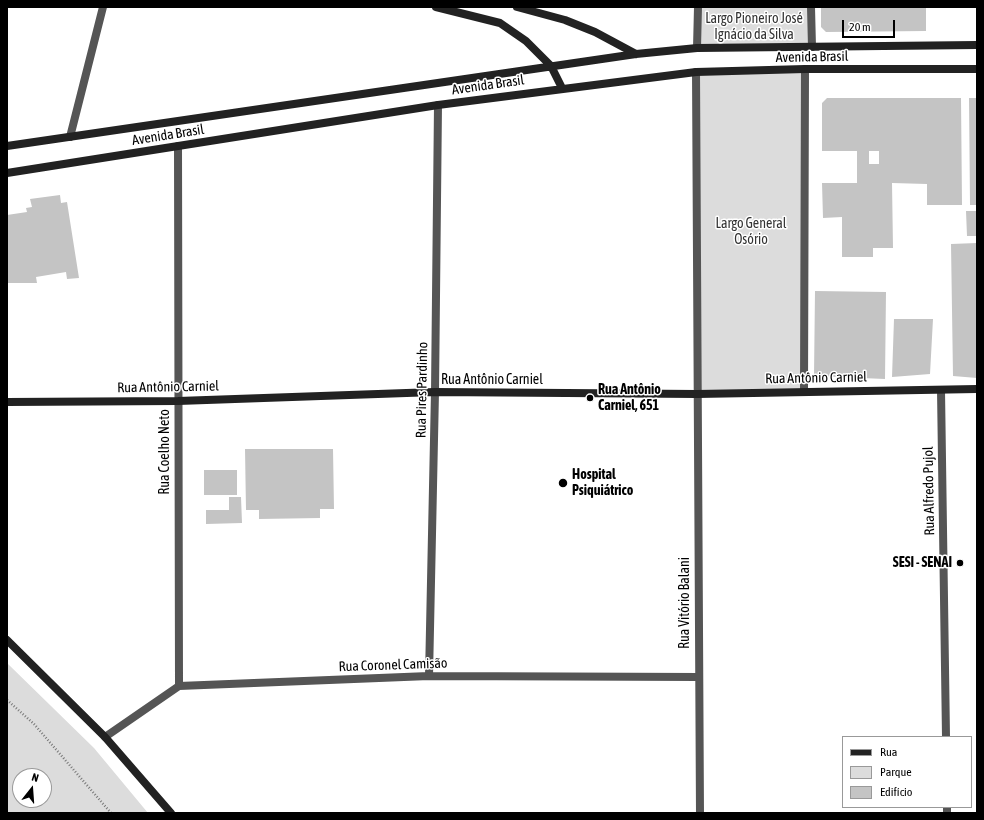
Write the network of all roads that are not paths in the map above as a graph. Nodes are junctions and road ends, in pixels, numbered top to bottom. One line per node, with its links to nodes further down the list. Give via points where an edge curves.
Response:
1 (104, 7): 16 (street)
2 (436, 7): 10 (main road, via 500,23 526,41)
3 (517, 7): 9 (main road, via 565,20 595,32)
4 (698, 7): 8 (street)
5 (811, 7): 7 (street)
6 (977, 45): 7 (main road, Avenida Brasil)
7 (812, 47): 8 (main road, Avenida Brasil)
8 (697, 48): 9 (main road, Avenida Brasil)
9 (636, 54): 10 (main road, Avenida Brasil)
10 (551, 66): 14 (main road); 16 (main road, Avenida Brasil)
11 (805, 69): 12 (main road, Avenida Brasil); 13 (main road, Avenida Brasil); 22 (street)
12 (977, 69)
13 (696, 72): 14 (main road, Avenida Brasil); 24 (street)
14 (562, 88): 15 (main road, Avenida Brasil)
15 (438, 104): 18 (main road, Avenida Brasil); 23 (street, Rua Pires Pardinho)
16 (70, 137): 17 (main road, Avenida Brasil)
17 (7, 146)
18 (178, 146): 19 (main road, Avenida Brasil); 25 (street, Rua Coelho Neto)
19 (7, 173)
20 (977, 389): 21 (main road, Rua Antônio Carniel)
21 (941, 390): 22 (main road, Rua Antônio Carniel); 31 (street, Rua Alfredo Pujol)
22 (804, 391): 24 (main road, Rua Antônio Carniel)
23 (435, 392): 24 (main road, Rua Antônio Carniel); 25 (main road, Rua Antônio Carniel); 28 (street, Rua Pires Pardinho)
24 (698, 394): 29 (street, Rua Vitório Balani)
25 (178, 401): 26 (main road, Rua Antônio Carniel); 30 (street, Rua Coelho Neto)
26 (7, 402)
27 (7, 640): 32 (main road)
28 (429, 676): 29 (street, Rua Coronel Camisão); 30 (street, Rua Coronel Camisão)
29 (699, 677): 34 (street, Rua Vitório Balani)
30 (179, 686): 32 (street)
31 (946, 736)
32 (105, 737): 33 (main road)
33 (171, 813)
34 (700, 813)

